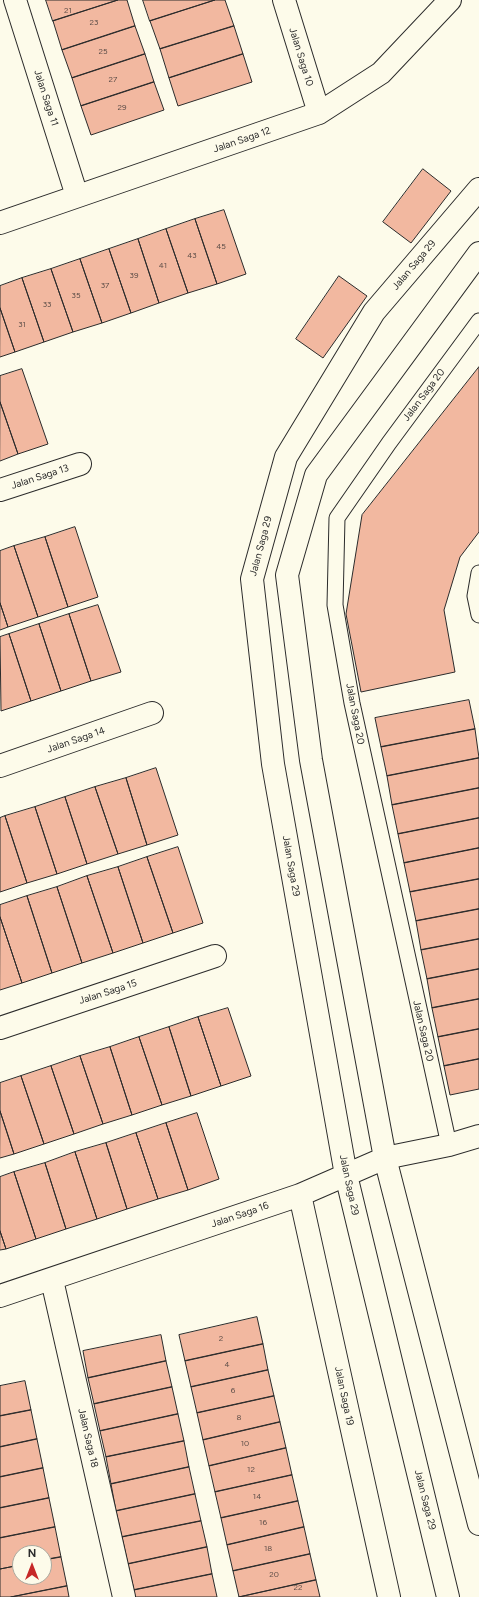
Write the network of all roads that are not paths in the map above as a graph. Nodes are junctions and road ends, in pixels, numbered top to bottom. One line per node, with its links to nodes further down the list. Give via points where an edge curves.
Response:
1 (15, 0): 6 (street, Jalan Saga 11)
2 (284, 0): 4 (street, Jalan Saga 10)
3 (450, 0): 4 (street, Jalan Saga 12, via 381,72)
4 (319, 113): 6 (street, Jalan Saga 12)
5 (479, 189): 21 (street, Jalan Saga 29, via 374,312 286,457 252,579 273,764)
6 (77, 196): 7 (street, Jalan Saga 12)
7 (0, 222)
8 (479, 253): 20 (street, via 316,475 287,575 311,760)
9 (479, 321): 19 (lane, Jalan Saga 20, via 388,443 337,518 335,605 352,703)
10 (80, 464): 11 (street, Jalan Saga 13)
11 (0, 490)
12 (479, 573): 13 (lane, via 475,596)
13 (479, 615)
14 (152, 713): 15 (street, Jalan Saga 14)
15 (0, 766)
16 (215, 956): 17 (street, Jalan Saga 15)
17 (0, 1028)
18 (479, 1136): 19 (street, Jalan Saga 16)
19 (449, 1145): 20 (street, Jalan Saga 16)
20 (385, 1158): 21 (street, Jalan Saga 16); 25 (street)
21 (346, 1175): 22 (street, Jalan Saga 16); 28 (street, Jalan Saga 29)
22 (300, 1195): 23 (street, Jalan Saga 16); 27 (street, Jalan Saga 19)
23 (52, 1280): 24 (street, Jalan Saga 16); 26 (street, Jalan Saga 18)
24 (0, 1296)
25 (479, 1524)
26 (124, 1597)
27 (389, 1597)
28 (448, 1597)

